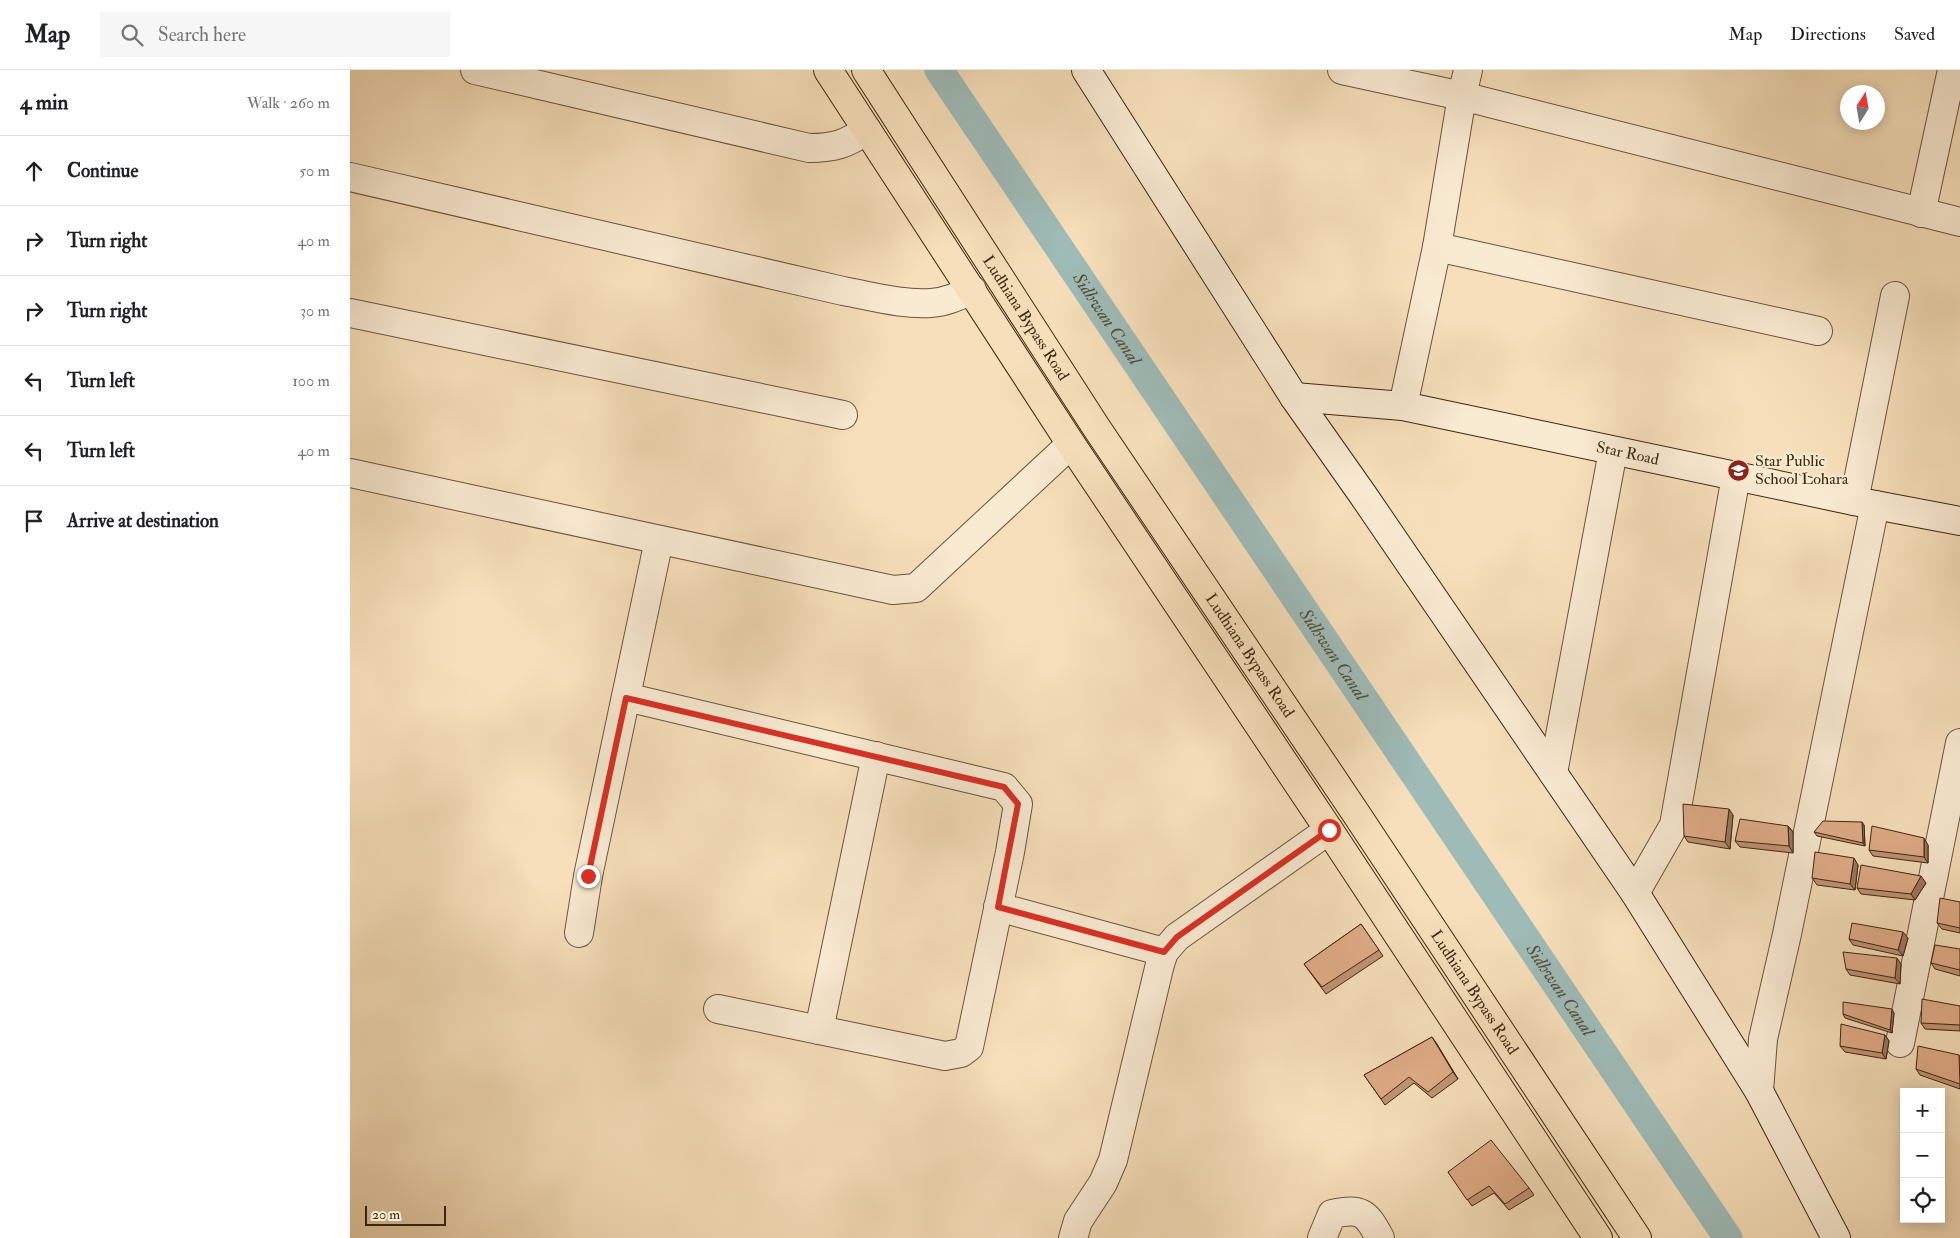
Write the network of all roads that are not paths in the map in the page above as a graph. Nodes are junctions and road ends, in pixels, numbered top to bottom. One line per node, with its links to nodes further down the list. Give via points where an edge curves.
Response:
1 (475, 70): 8 (street, via 809,148 831,148 850,142)
2 (828, 70): 8 (highway, Ludhiana Bypass Road)
3 (866, 70): 44 (highway, Ludhiana Bypass Road, via 1096,427)
4 (1086, 70): 17 (street)
5 (1342, 70): 7 (street)
6 (1952, 70): 10 (street)
7 (1465, 83): 10 (street); 12 (street)
8 (867, 130): 13 (highway, Ludhiana Bypass Road)
9 (350, 177): 13 (street, via 843,291 905,302 931,303 952,299)
10 (1921, 213): 11 (street)
11 (1960, 222)
12 (1437, 247): 16 (street); 18 (street)
13 (972, 290): 20 (highway, Ludhiana Bypass Road)
14 (1895, 296): 24 (street)
15 (350, 313): 19 (street)
16 (1818, 331)
17 (1294, 397): 18 (street, Star Road); 30 (street)
18 (1403, 406): 21 (street, Star Road)
19 (842, 415)
20 (1071, 444): 26 (street, via 916,588 893,590); 31 (highway, Ludhiana Bypass Road)
21 (1613, 450): 23 (street, Star Road); 30 (street)
22 (350, 473): 26 (street)
23 (1736, 476): 24 (street, Star Road); 32 (street, via 1674,825)
24 (1865, 503): 25 (street, Star Road); 39 (street, via 1787,934 1763,1039)
25 (1960, 521)
26 (659, 540): 27 (street)
27 (626, 698): 29 (street); 34 (street, via 588,876)
28 (1960, 743): 38 (street)
29 (876, 756): 33 (street, via 1004,787 1018,804); 37 (street)
30 (1553, 772): 32 (street)
31 (1329, 830): 35 (street, via 1177,937); 43 (highway, Ludhiana Bypass Road)
32 (1636, 893): 39 (street)
33 (998, 907): 35 (street); 37 (street, via 969,1047 961,1053 945,1056)
34 (580, 933)
35 (1164, 952): 40 (street, via 1113,1160 1103,1183 1078,1221)
36 (718, 1009): 37 (street)
37 (819, 1030)
38 (1900, 1043)
39 (1759, 1091): 45 (street)
40 (1073, 1238)
41 (1322, 1238): 42 (street, via 1332,1214 1351,1210 1369,1217)
42 (1380, 1238)
43 (1598, 1238)
44 (1637, 1238)
45 (1836, 1238)

